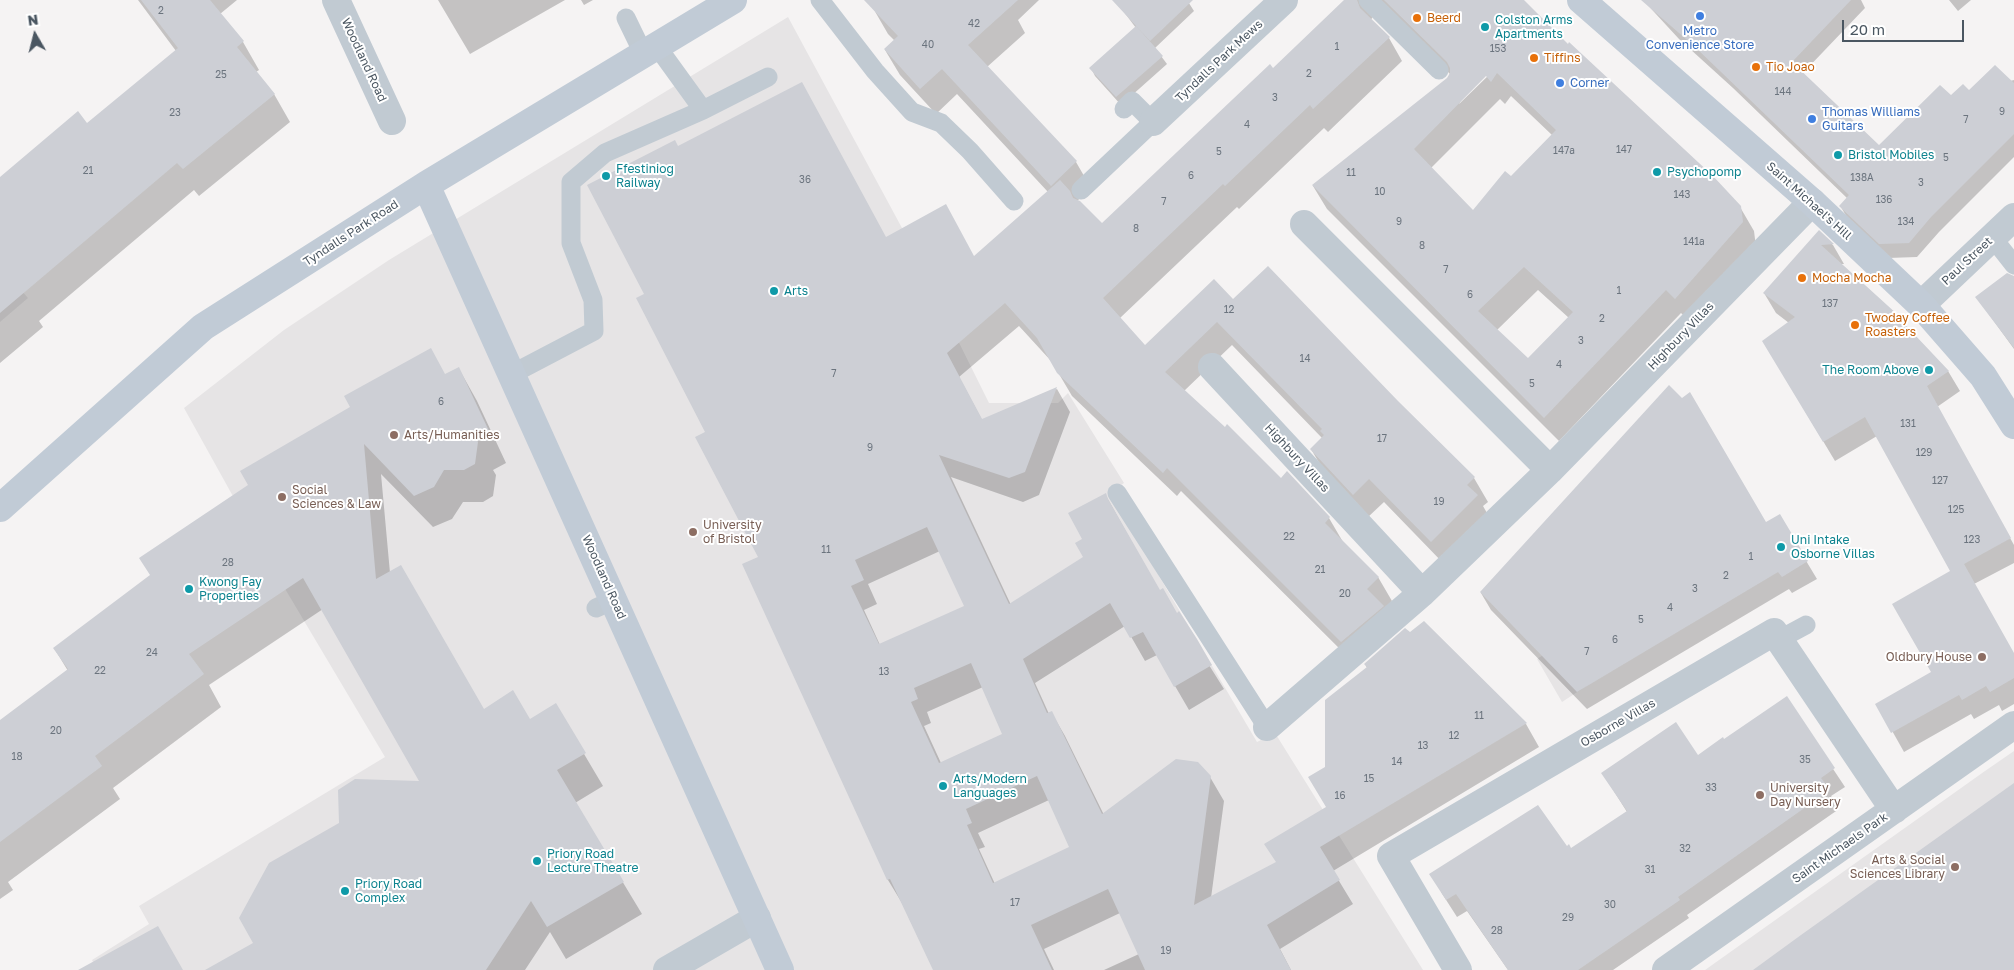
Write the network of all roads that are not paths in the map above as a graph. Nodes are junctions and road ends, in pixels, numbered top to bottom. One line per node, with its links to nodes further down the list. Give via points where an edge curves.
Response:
1 (336, 0): 13 (street, Woodland Road)
2 (733, 0): 8 (street, Tyndalls Park Road)
3 (820, 0): 17 (lane, via 875,71 912,112 940,123)
4 (1284, 0): 14 (street, Tyndalls Park Mews)
5 (1368, 0): 9 (lane)
6 (1581, 0): 18 (street, Saint Michael's Hill)
7 (626, 18): 8 (lane)
8 (650, 49): 12 (lane); 15 (street, Tyndalls Park Road)
9 (1439, 70)
10 (768, 77): 12 (lane)
11 (1124, 109): 14 (lane, via 1132,101)
12 (702, 110): 25 (lane, via 605,152 571,182 570,243 594,300 594,331)
13 (392, 121)
14 (1153, 122): 16 (lane)
15 (426, 185): 25 (street, Woodland Road); 29 (street, Tyndalls Park Road, via 203,327)
16 (1081, 190)
17 (1014, 201)
18 (1812, 202): 23 (street, Saint Michael's Hill); 27 (street, Highbury Villas)
19 (2014, 217): 21 (street, Paul Street)
20 (1304, 224): 27 (street)
21 (1992, 238): 22 (lane); 23 (street, Paul Street)
22 (2014, 265)
23 (1921, 305): 26 (street, Saint Michael's Hill, via 1983,376)
24 (1212, 367): 30 (street, Highbury Villas)
25 (512, 374): 36 (street, Woodland Road, via 605,604)
26 (2014, 425)
27 (1550, 470): 30 (street, Highbury Villas)
28 (1117, 493): 34 (lane)
29 (0, 508)
30 (1422, 593): 34 (street, Highbury Villas)
31 (1806, 625): 32 (lane)
32 (1780, 639): 35 (street); 39 (street, Osborne Villas, via 1774,632 1391,856)
33 (2014, 725): 35 (street, Saint Michaels Park)
34 (1267, 726)
35 (1894, 810): 40 (street, Saint Michaels Park)
36 (757, 918): 37 (street); 38 (street, Woodland Road)
37 (666, 970)
38 (780, 970)
39 (1458, 970)
40 (1666, 970)

